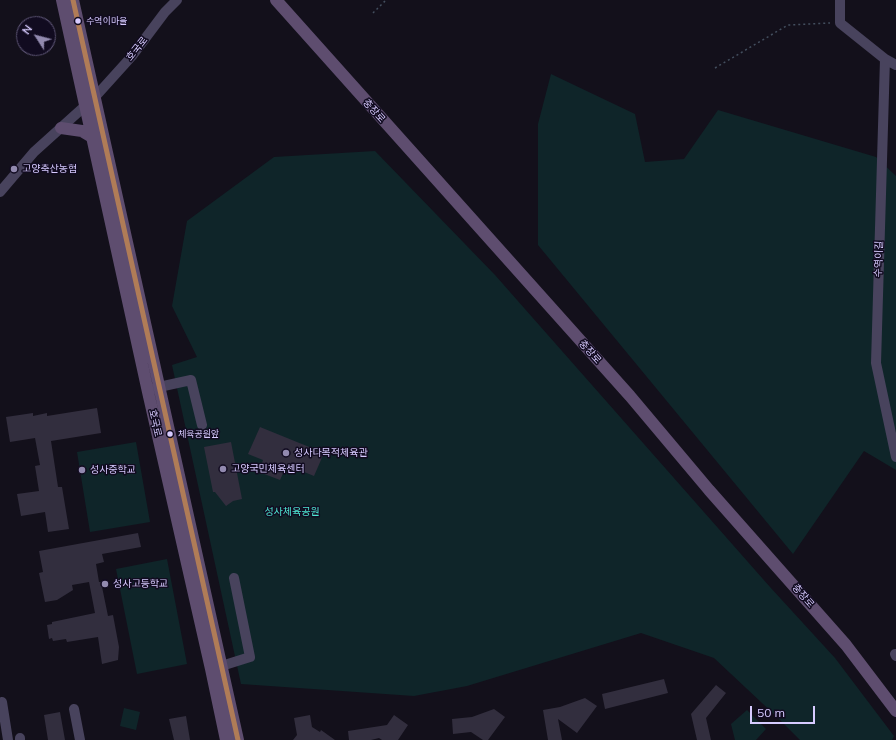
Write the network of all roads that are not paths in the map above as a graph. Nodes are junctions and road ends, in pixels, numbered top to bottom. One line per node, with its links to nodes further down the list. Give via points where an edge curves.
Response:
1 (62, 0): 9 (main road, 호국로)
2 (73, 0): 8 (main road, 호국로)
3 (177, 0): 8 (street, 호국로)
4 (276, 0): 20 (main road, 충장로, via 630,396 846,645)
5 (840, 0): 6 (street, via 840,23)
6 (884, 58): 7 (street); 15 (street, 수역이길, via 876,363)
7 (896, 65)
8 (95, 97): 9 (street, 호국로); 13 (main road, 호국로)
9 (86, 105): 10 (street, 호국로); 11 (main road, 호국로)
10 (61, 128): 11 (main road, via 82,131); 12 (street, 호국로, via 34,152)
11 (92, 137): 13 (main road, 호국로)
12 (0, 192)
13 (153, 389): 14 (street, via 192,380); 17 (main road, 호국로)
14 (202, 424)
15 (896, 457)
16 (234, 578): 17 (street, via 250,657)
17 (216, 668): 23 (main road, 호국로); 24 (main road, 호국로)
18 (2, 702): 21 (street)
19 (74, 709): 22 (street)
20 (896, 711)
21 (8, 740)
22 (80, 740)
23 (226, 740)
24 (238, 740)

